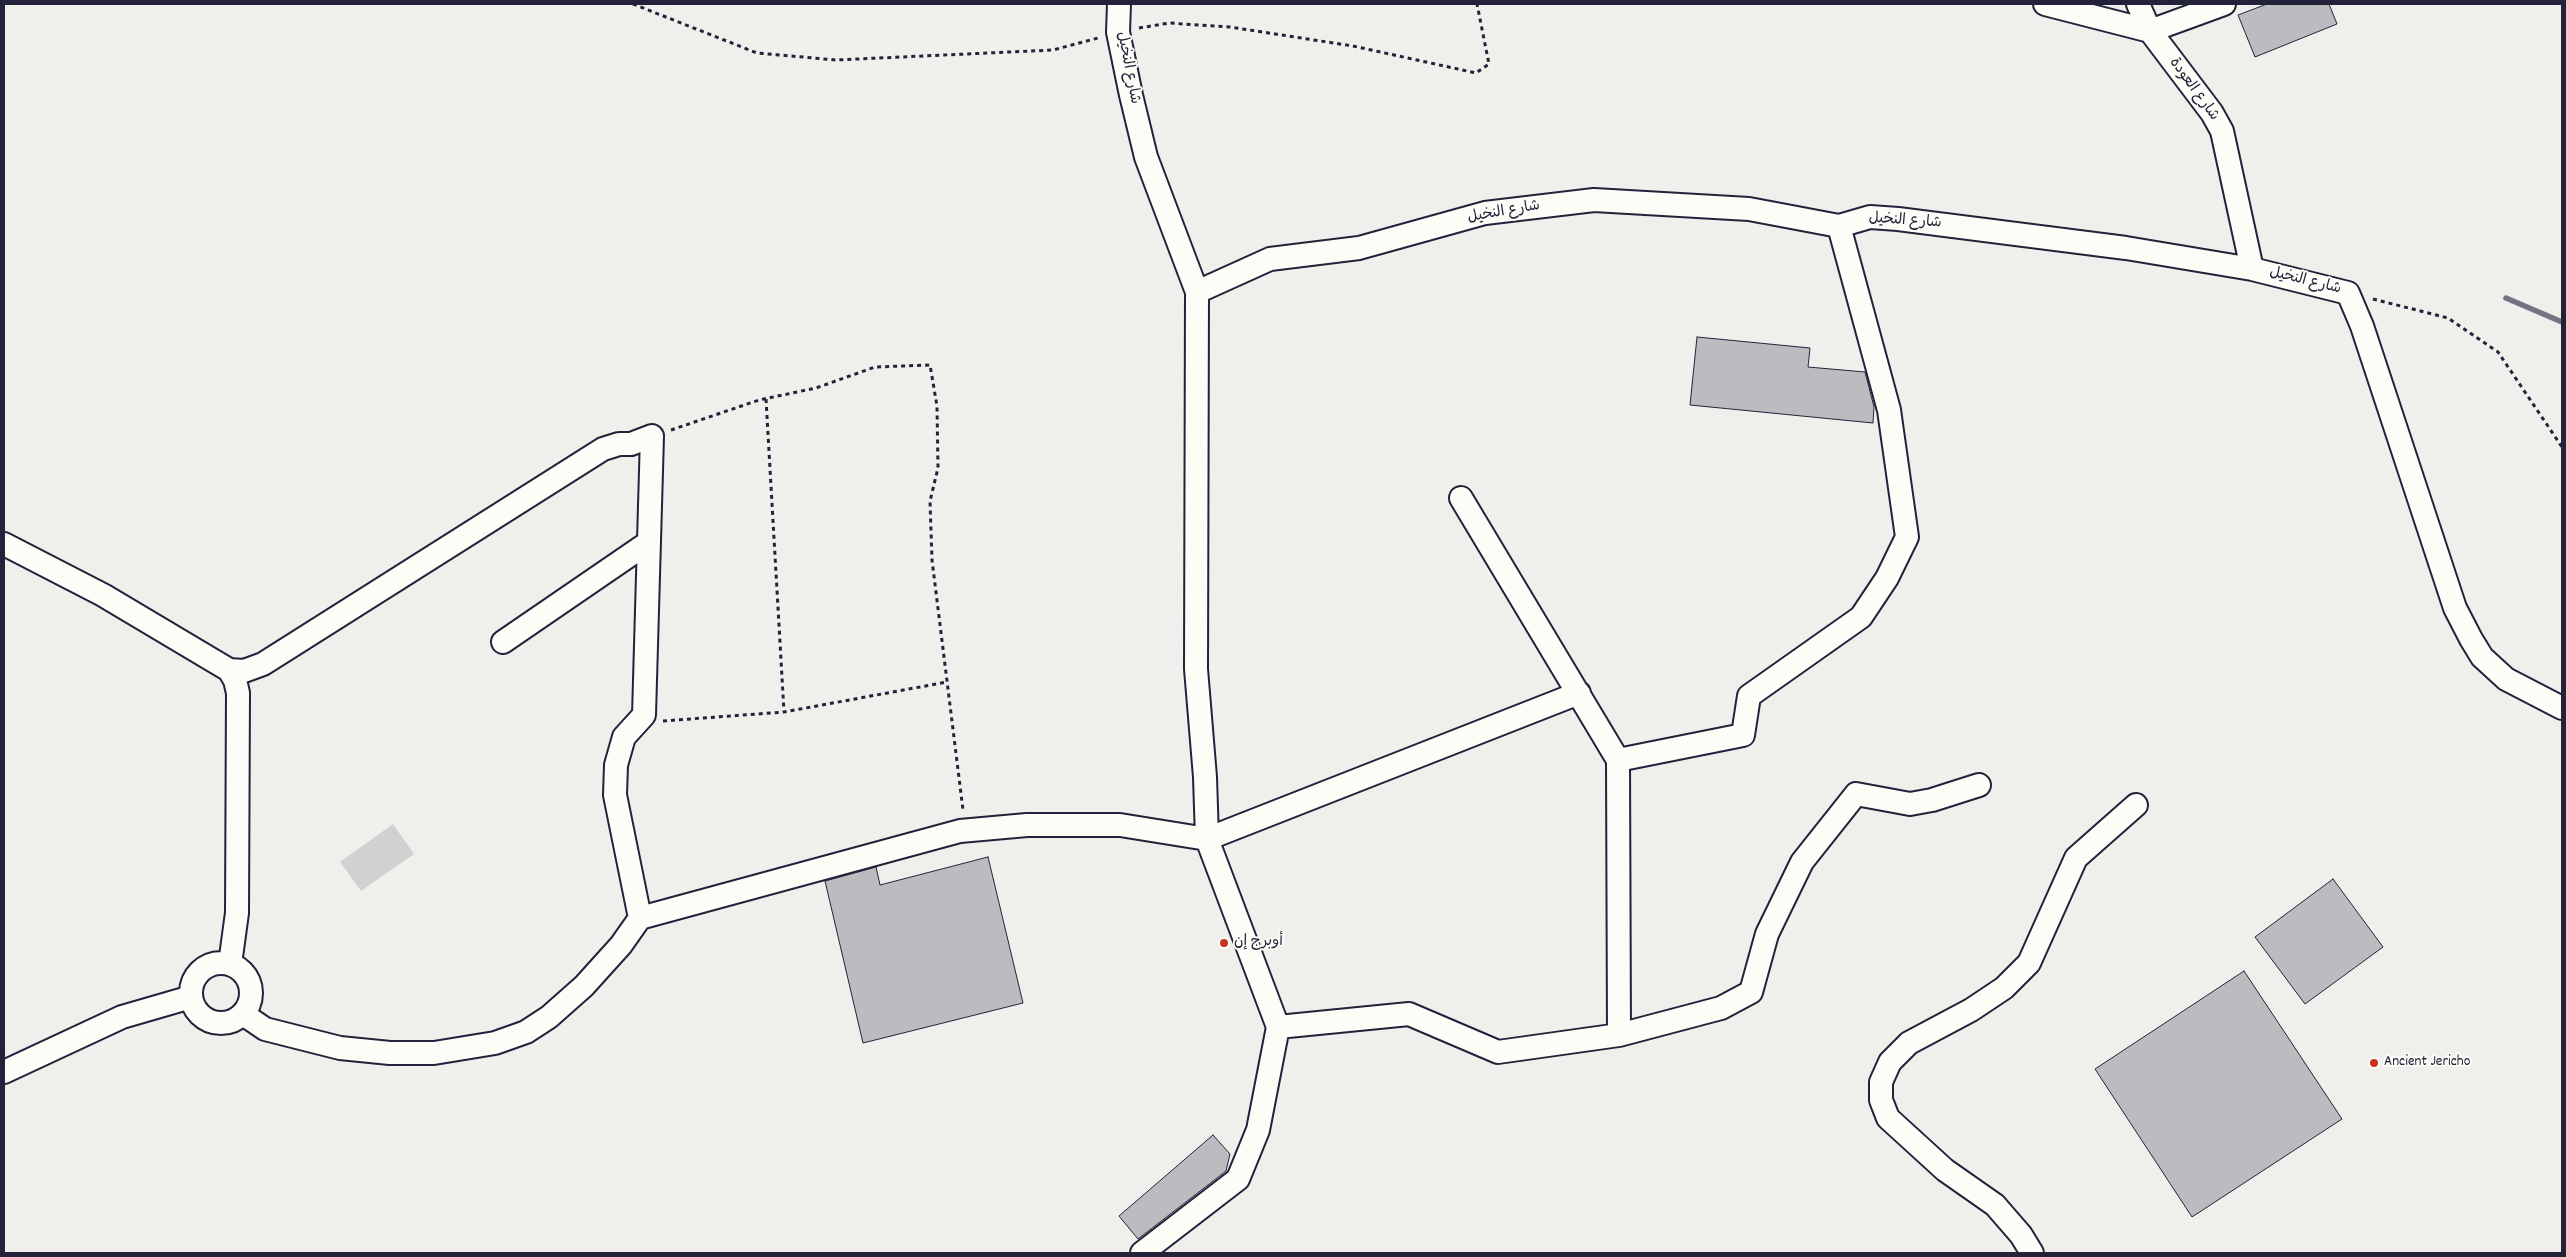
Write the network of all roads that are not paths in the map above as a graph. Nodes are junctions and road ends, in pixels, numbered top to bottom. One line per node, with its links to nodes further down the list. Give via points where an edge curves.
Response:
1 (1118, 4): 8 (street, شارع النخيل, via 1118,32 1146,157)
2 (2045, 4): 5 (street)
3 (2138, 4): 5 (street, شارع العودة)
4 (2224, 4): 5 (street)
5 (2150, 31): 7 (street, شارع العودة, via 2222,131)
6 (1839, 226): 7 (street, شارع النخيل, via 1870,217 1898,219 2126,248); 8 (street, شارع النخيل, via 1749,209 1594,200 1485,213 1359,248 1270,259); 16 (street, via 1889,410 1907,537 1887,578 1861,617 1749,696 1743,735)
7 (2252, 269): 15 (street, شارع النخيل, via 2348,293 2362,326 2455,608 2482,657 2506,680)
8 (1197, 292): 19 (street, via 1196,669)
9 (1461, 498): 14 (street)
10 (649, 542): 12 (street); 13 (street, via 652,436 603,449 263,664 244,671); 20 (street, via 644,715 624,737 616,765 615,794)
11 (4, 544): 13 (street, via 103,595)
12 (503, 642)
13 (229, 670): 21 (street, via 238,693 237,913)
14 (1579, 693): 16 (street); 19 (street)
15 (2562, 708)
16 (1618, 760): 25 (street)
17 (1979, 785): 25 (street, via 1910,804 1856,794 1802,862 1766,934 1751,992 1721,1008)
18 (2136, 805): 28 (street, via 2076,858 2029,963 1996,994 1909,1043 1890,1062 1880,1082 1881,1100 1888,1118 1945,1170 1995,1205)
19 (1207, 839): 20 (street, via 1120,825 1027,825 966,831); 24 (street)
20 (640, 918): 23 (street, via 584,986 549,1017 526,1032 496,1043 434,1053 340,1048 265,1030)
21 (230, 964): 22 (street, via 220,963 202,970 196,978); 23 (street, via 240,969 251,985 249,1005)
22 (191, 997): 23 (street, via 194,1006 208,1020 227,1023); 26 (street, via 122,1017)
23 (244, 1014)
24 (1278, 1027): 25 (street, via 1409,1014 1498,1052); 27 (street, via 1258,1130 1238,1179)
25 (1620, 1034)
26 (4, 1072)
27 (1142, 1253)
28 (2032, 1253)

